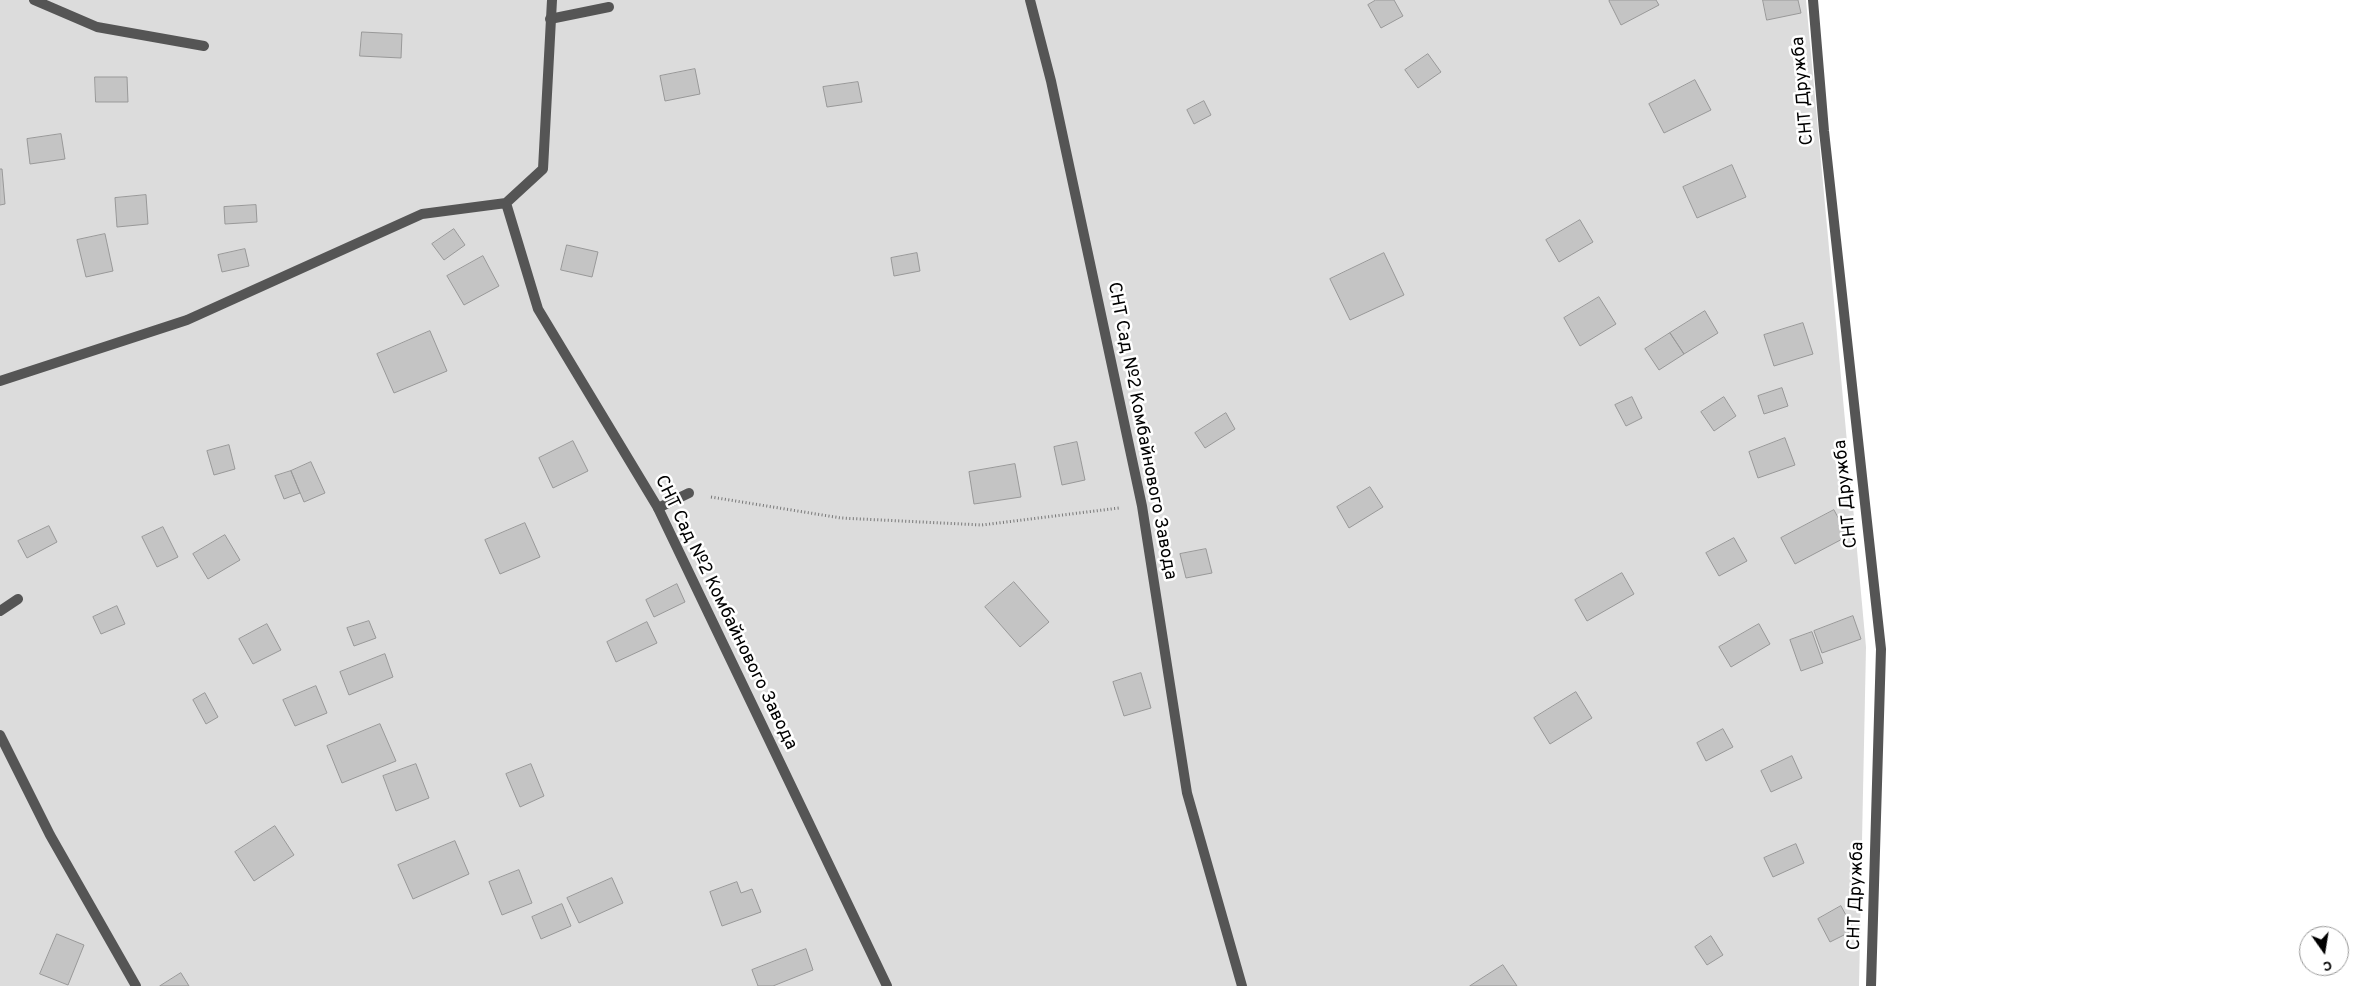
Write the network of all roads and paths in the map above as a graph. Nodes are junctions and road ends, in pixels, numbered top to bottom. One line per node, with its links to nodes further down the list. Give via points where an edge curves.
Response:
1 (34, 0): 7 (street, via 96,27)
2 (552, 0): 6 (street)
3 (1030, 0): 11 (street, СНТ Сад №2 Комбайнового Завода, via 1052,81)
4 (1813, 0): 19 (street, СНТ Дружба, via 1824,131 1881,649)
5 (609, 7): 6 (street)
6 (550, 19): 8 (street, via 543,169)
7 (204, 46)
8 (506, 203): 9 (street, via 422,214 187,320); 12 (street, СНТ Сад №2 Комбайнового Завода, via 538,309)
9 (0, 380)
10 (689, 493): 11 (path, via 841,518 982,525); 12 (street)
11 (1142, 506): 18 (street, СНТ Сад №2 Комбайнового Завода, via 1187,793)
12 (658, 508): 17 (street, СНТ Сад №2 Комбайнового Завода)
13 (18, 599): 14 (street)
14 (0, 611)
15 (0, 735): 16 (street, via 50,835)
16 (136, 986)
17 (888, 986)
18 (1242, 986)
19 (1871, 986)

